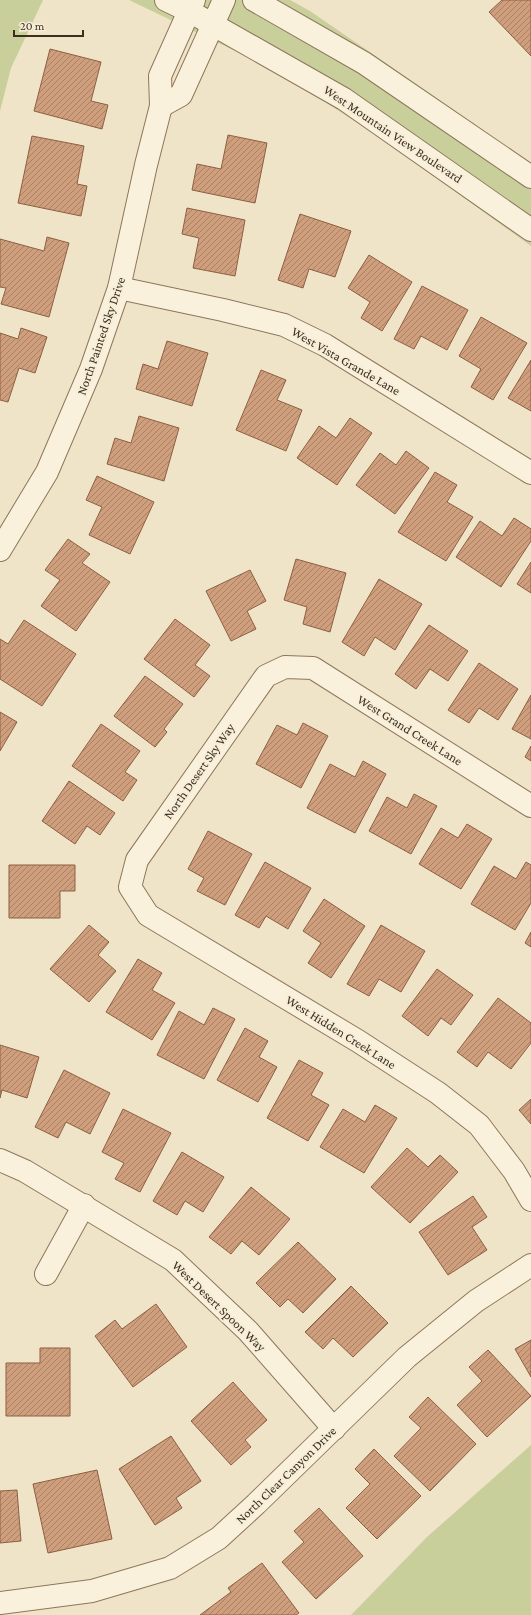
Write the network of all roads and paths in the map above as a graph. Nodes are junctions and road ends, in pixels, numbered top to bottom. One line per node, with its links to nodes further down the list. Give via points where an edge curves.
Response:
1 (166, 0): 4 (street, West Mountain View Boulevard)
2 (224, 0): 5 (street)
3 (254, 0): 7 (street, via 364,62)
4 (192, 5): 5 (street, West Mountain View Boulevard); 6 (street, North Painted Sky Drive, via 160,76)
5 (212, 24): 6 (street, via 181,95); 8 (street, West Mountain View Boulevard, via 344,99)
6 (161, 106): 9 (street, North Painted Sky Drive)
7 (531, 177)
8 (531, 230)
9 (120, 288): 10 (street, West Vista Grande Lane, via 284,325 325,345); 11 (street, North Painted Sky Drive, via 92,369 47,472)
10 (531, 473)
11 (0, 550)
12 (285, 667): 13 (street, West Grand Creek Lane, via 313,668); 14 (street, North Desert Sky Way, via 266,676 261,683 137,860)
13 (531, 806)
14 (130, 887): 16 (street, West Hidden Creek Lane, via 148,914 358,1041 438,1093 479,1125 514,1171)
15 (0, 1160): 17 (street, West Desert Spoon Way, via 25,1171)
16 (531, 1200)
17 (84, 1205): 19 (street); 20 (street, West Desert Spoon Way, via 173,1260 248,1331)
18 (531, 1265): 20 (street, North Clear Canyon Drive, via 476,1301 412,1352)
19 (46, 1274)
20 (334, 1429): 21 (street, North Clear Canyon Drive, via 219,1538 170,1568 92,1591)
21 (0, 1603)

